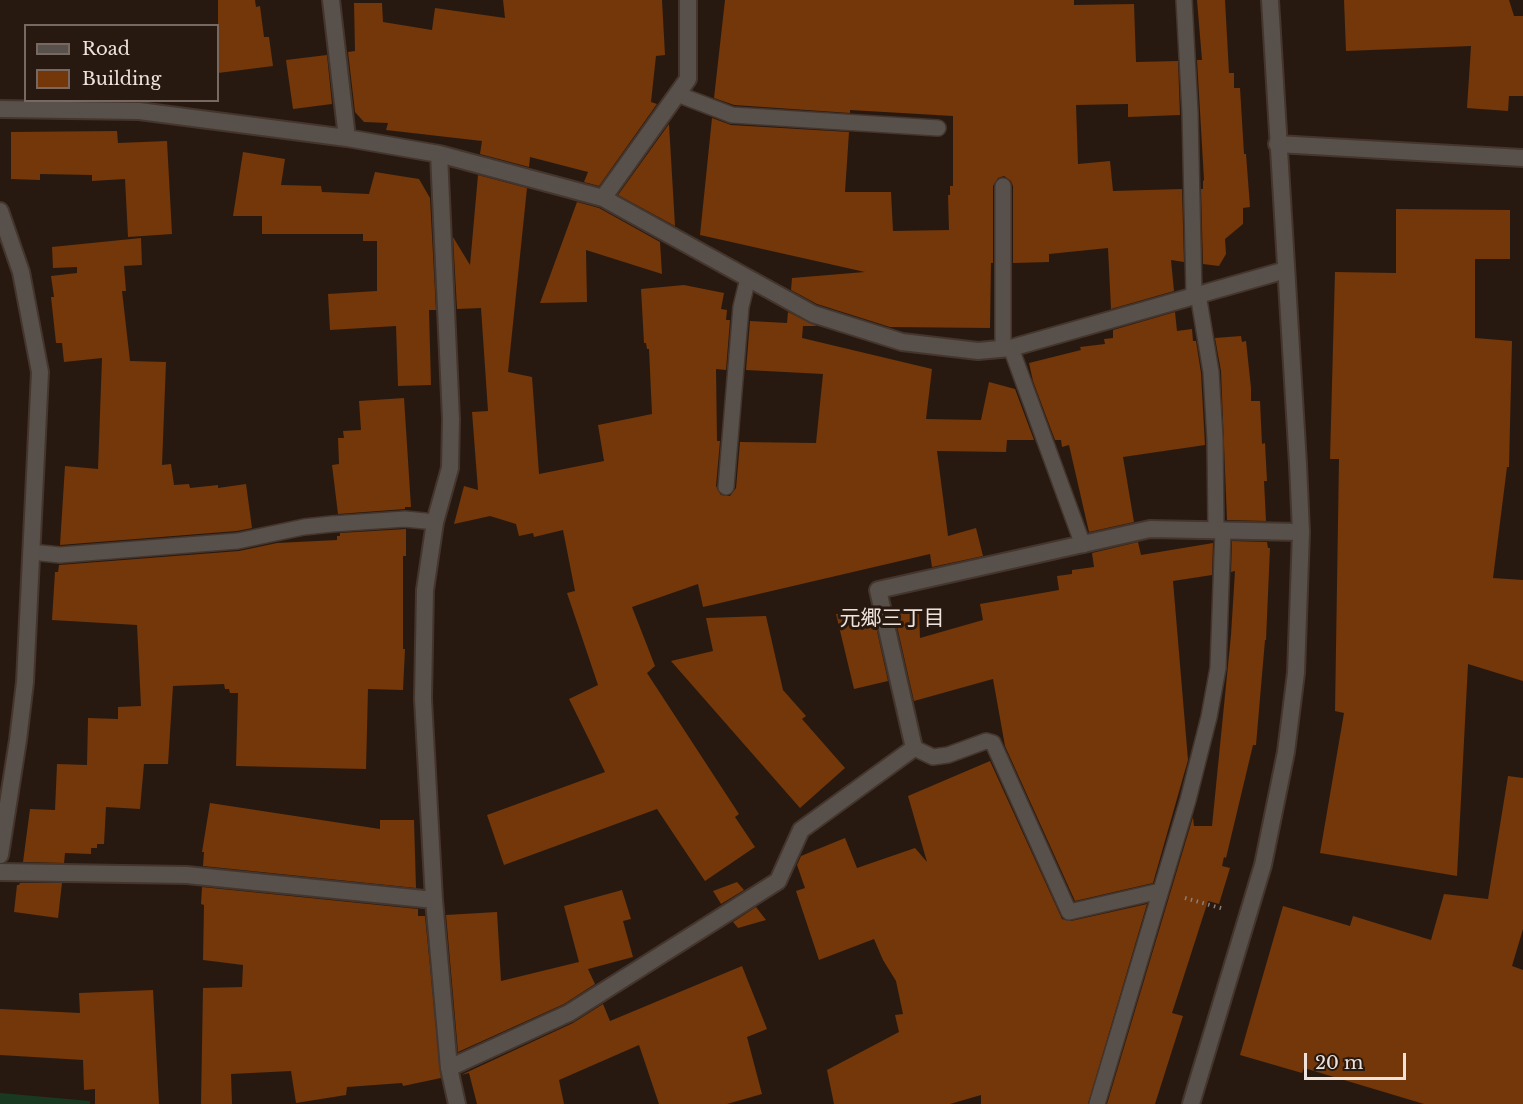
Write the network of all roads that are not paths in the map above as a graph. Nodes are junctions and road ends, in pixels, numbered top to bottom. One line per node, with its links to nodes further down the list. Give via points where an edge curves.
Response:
1 (331, 0): 8 (street)
2 (688, 0): 5 (street, via 688,79)
3 (1184, 0): 17 (lane)
4 (1270, 0): 9 (street)
5 (677, 94): 7 (lane, via 732,115); 13 (street)
6 (0, 109): 8 (street, via 139,111)
7 (938, 128)
8 (347, 138): 10 (street)
9 (1277, 144): 11 (street); 15 (street)
10 (439, 154): 13 (street); 20 (street, via 451,419 450,468)
11 (1523, 158)
12 (1003, 186): 18 (lane)
13 (603, 198): 16 (street)
14 (0, 211): 24 (street, via 21,272 40,372)
15 (1286, 270): 17 (street); 22 (street)
16 (748, 278): 18 (street, via 813,314 902,342 978,351); 19 (lane, via 741,306)
17 (1196, 295): 18 (street); 21 (lane, via 1211,372)
18 (1007, 348): 23 (lane)
19 (726, 488)
20 (435, 522): 24 (lane, via 405,519 332,524 238,541 60,555); 29 (street, via 425,590 423,699)
21 (1220, 530): 22 (street); 23 (street, via 1150,529); 28 (lane, via 1218,668 1188,800)
22 (1301, 532): 33 (street, via 1296,673 1286,752 1263,865)
23 (1083, 545): 25 (street, via 878,590)
24 (31, 552): 26 (street, via 25,682)
25 (914, 748): 28 (lane, via 933,757 986,741 993,743 1069,912); 30 (street, via 801,830 778,881 569,1012)
26 (0, 855)
27 (0, 872): 29 (street, via 187,875)
28 (1160, 891): 32 (lane)
29 (434, 900): 30 (street)
30 (449, 1068): 31 (street)
31 (457, 1104)
32 (1097, 1104)
33 (1191, 1104)

